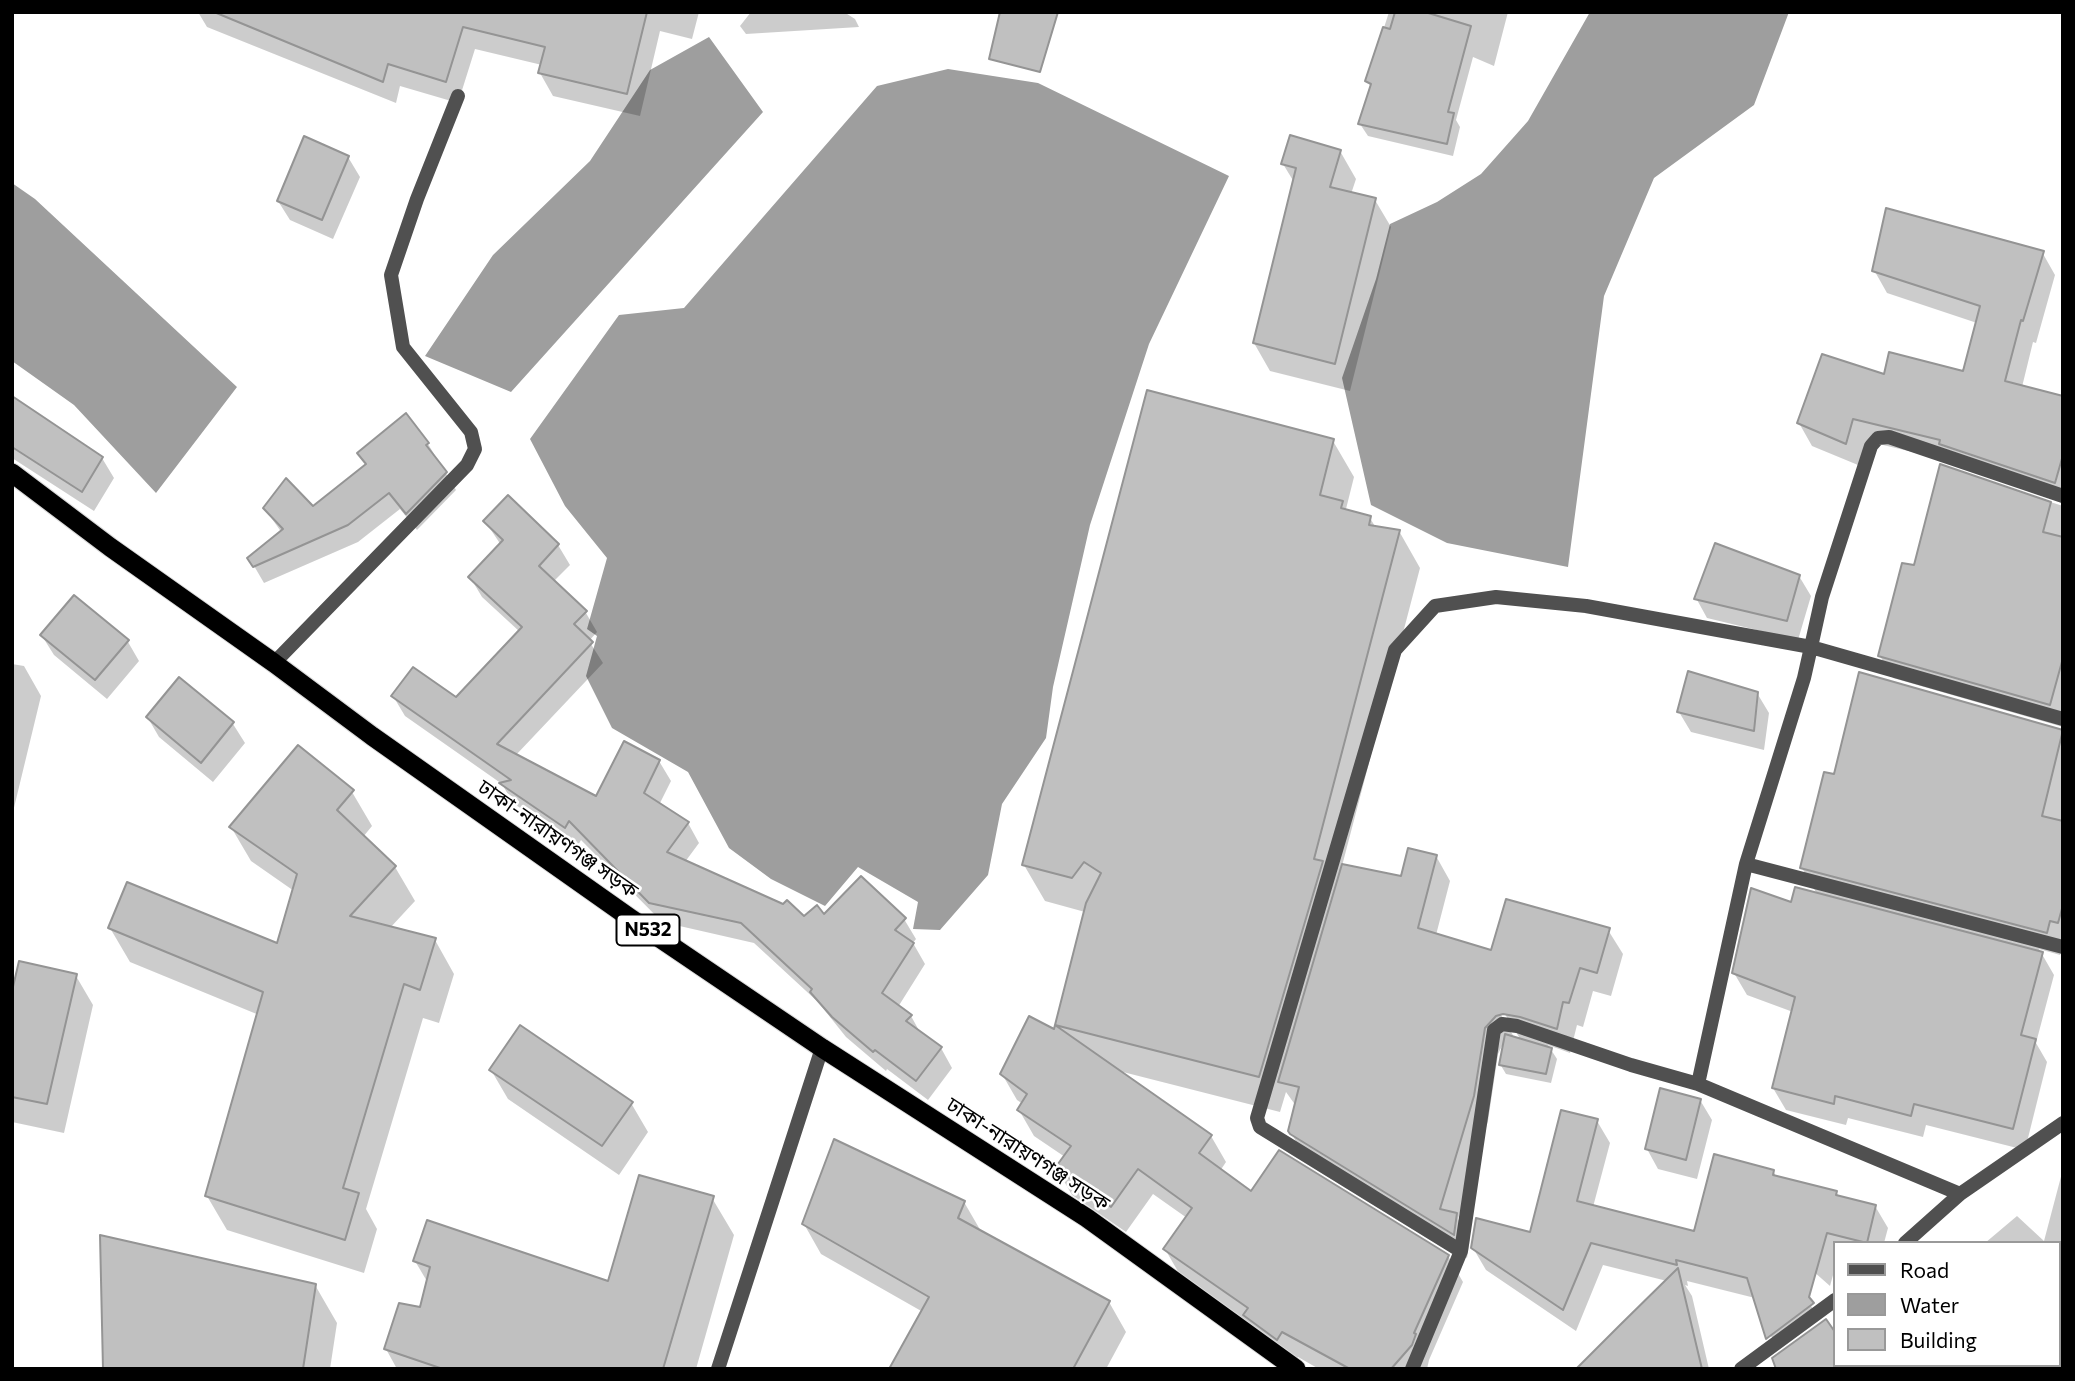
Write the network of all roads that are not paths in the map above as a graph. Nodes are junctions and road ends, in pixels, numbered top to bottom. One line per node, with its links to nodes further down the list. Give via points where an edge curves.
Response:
1 (458, 96): 5 (street, via 391,275 402,346 471,432 475,449 467,465)
2 (12, 473): 5 (highway, ঢাকা-নারায়ণগঞ্জ সড়ক / N532)
3 (2063, 496): 4 (street, via 1889,437 1878,438 1871,446 1830,572)
4 (1811, 647): 6 (street); 7 (street); 14 (street, via 1586,606 1496,597 1435,606 1395,650 1257,1118 1260,1127)
5 (274, 663): 9 (highway, ঢাকা-নারায়ণগঞ্জ সড়ক / N532)
6 (2063, 719)
7 (1748, 857): 8 (street); 10 (street)
8 (2063, 947)
9 (822, 1048): 16 (street); 17 (highway, ঢাকা-নারায়ণগঞ্জ সড়ক / N532, via 1087,1218)
10 (1698, 1084): 12 (street); 14 (street, via 1502,1024 1494,1030)
11 (2063, 1124): 12 (street)
12 (1960, 1194): 13 (street)
13 (1907, 1241)
14 (1461, 1251): 18 (street)
15 (1834, 1301): 19 (street)
16 (718, 1369)
17 (1296, 1369)
18 (1412, 1369)
19 (1741, 1369)

